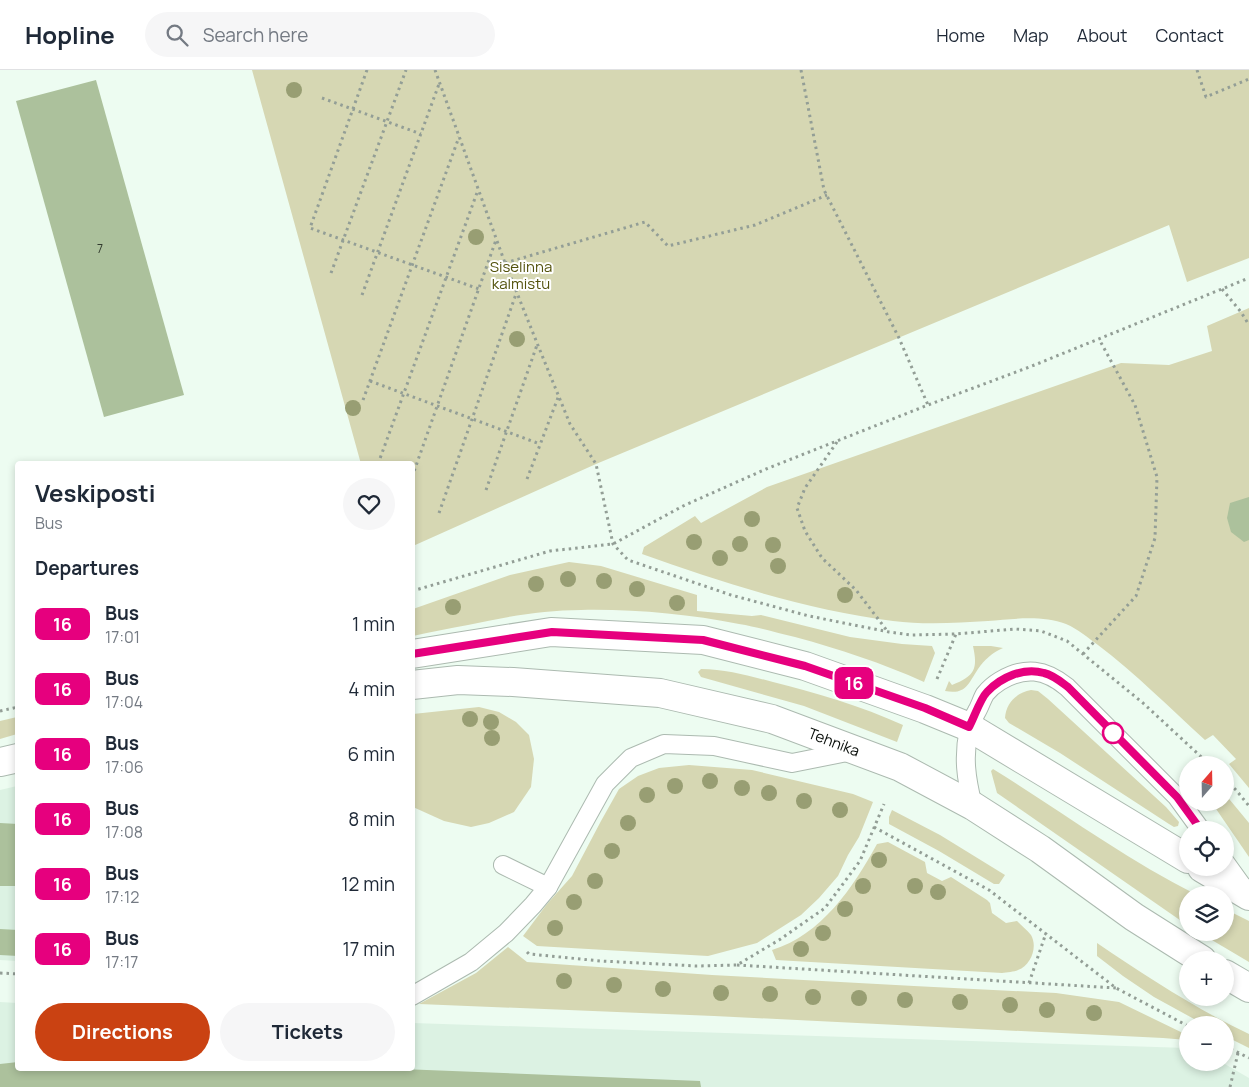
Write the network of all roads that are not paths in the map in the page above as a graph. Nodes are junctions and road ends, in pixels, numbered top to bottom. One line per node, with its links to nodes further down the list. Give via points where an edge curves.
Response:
1 (415, 653): 3 (main road, via 552,632 703,640 805,666)
2 (415, 685): 4 (main road, Tehnika, via 467,680 660,693 772,719)
3 (969, 727): 7 (lane, via 965,765); 8 (lane, via 986,693 997,683 1023,672 1045,673 1068,687 1177,797); 9 (main road)
4 (856, 750): 7 (main road, Tehnika, via 900,767); 13 (lane, via 792,763 714,746 664,744 631,758 605,784)
5 (15, 759): 6 (main road)
6 (0, 762)
7 (973, 806): 15 (main road, Tehnika)
8 (1194, 821)
9 (1179, 854)
10 (503, 866): 13 (lane)
11 (1234, 874): 14 (lane)
12 (1216, 876): 14 (main road)
13 (548, 887): 18 (lane, via 506,933 471,962)
14 (1249, 895)
15 (1188, 951)
16 (1234, 979): 17 (main road)
17 (1249, 988)
18 (415, 994)

